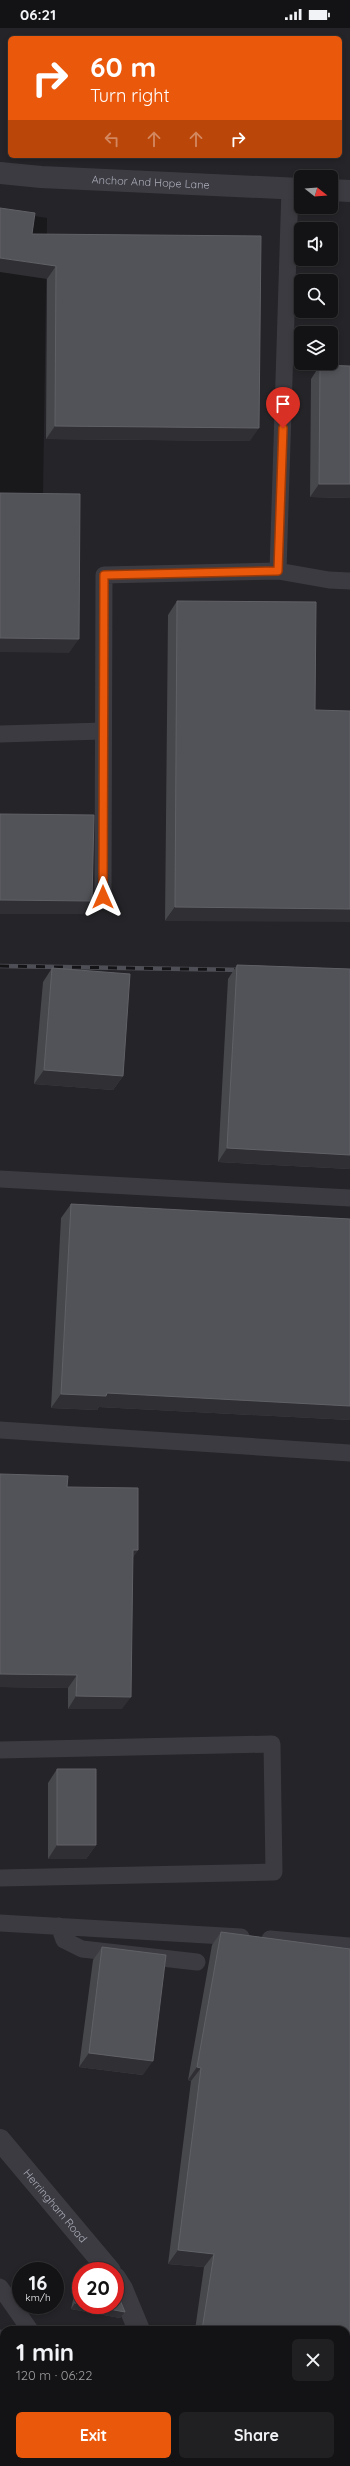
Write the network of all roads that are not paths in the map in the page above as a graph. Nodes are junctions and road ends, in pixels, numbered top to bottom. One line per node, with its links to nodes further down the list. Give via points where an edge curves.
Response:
1 (0, 173): 2 (street, Anchor And Hope Lane)
2 (294, 188)
3 (338, 190): 4 (street)
4 (350, 191)
5 (295, 214): 6 (lane)
6 (278, 571): 7 (lane, via 330,580); 8 (lane, via 104,575)
7 (350, 580)
8 (103, 732): 9 (lane); 10 (lane)
9 (0, 734)
10 (103, 897)
11 (0, 1179): 12 (lane)
12 (350, 1198)
13 (0, 1430): 14 (lane)
14 (350, 1453)
15 (0, 1750): 16 (lane, via 272,1744 274,1872)
16 (0, 1878)
17 (0, 1923): 18 (lane)
18 (59, 1926): 19 (lane, via 164,1931); 20 (lane, via 64,1940 82,1949)
19 (350, 1946)
20 (197, 1962)
21 (0, 2140): 22 (street, Herringham Road)
22 (102, 2262)
23 (0, 2287): 25 (lane)
24 (124, 2294): 26 (street)
25 (27, 2326)
26 (137, 2326)

